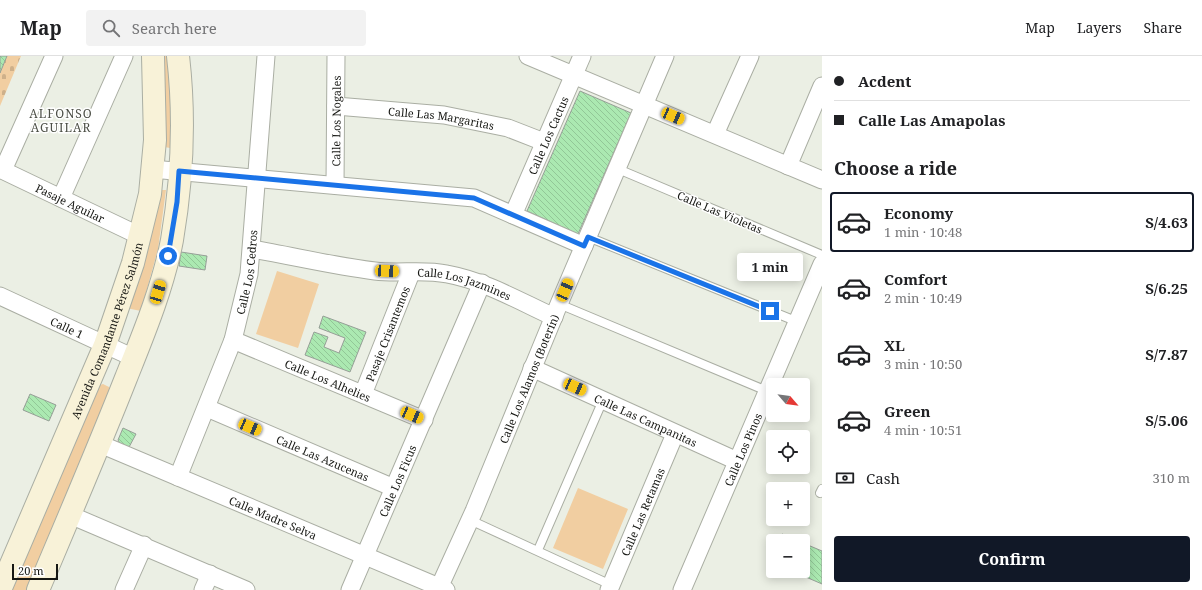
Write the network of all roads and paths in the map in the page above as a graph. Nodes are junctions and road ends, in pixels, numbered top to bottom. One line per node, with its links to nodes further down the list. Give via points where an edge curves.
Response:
1 (54, 56): 20 (street)
2 (124, 56): 25 (street)
3 (153, 56): 18 (main road, Avenida Comandante Pérez Salmón, via 155,140)
4 (178, 56): 21 (main road, via 181,114)
5 (266, 56): 22 (street, Calle Los Cedros)
6 (336, 56): 14 (street, Calle Los Nogales)
7 (528, 56): 11 (street)
8 (582, 56): 11 (street, Calle Los Cactus)
9 (666, 56): 13 (street, Calle Los Alamos (Boterín))
10 (750, 56): 15 (street)
11 (574, 75): 13 (street); 16 (street, Calle Los Cactus)
12 (822, 86): 17 (street)
13 (645, 104): 15 (street); 19 (street, Calle Los Alamos (Boterín))
14 (336, 106): 16 (street, Calle Las Margaritas, via 444,115 508,128); 24 (street, Calle Los Nogales)
15 (715, 134): 17 (street)
16 (544, 142): 26 (street, Calle Los Cactus)
17 (788, 166): 23 (street)
18 (152, 169): 21 (street); 27 (main road, Avenida Comandante Pérez Salmón, via 150,194)
19 (618, 169): 28 (street, Calle Los Alamos (Boterín)); 30 (lane, Calle Las Violetas)
20 (2, 170): 25 (street, Pasaje Aguilar)
21 (179, 171): 22 (street); 39 (main road, via 172,241)
22 (258, 178): 24 (street); 29 (street, Calle Los Cedros)
23 (822, 180)
24 (335, 185): 26 (street, via 474,198)
25 (61, 198): 27 (street, Pasaje Aguilar)
26 (513, 215): 28 (street)
27 (140, 236): 38 (main road, Avenida Comandante Pérez Salmón, via 134,263)
28 (586, 242): 35 (street, Calle Los Alamos (Boterín)); 36 (lane)
29 (252, 249): 32 (street, Calle Los Jazmines, via 375,271); 37 (street, Calle Los Cedros, via 249,274)
30 (822, 254)
31 (822, 264): 36 (street, Calle Los Pinos)
32 (411, 273): 33 (street, Calle Los Jazmines, via 425,271 448,274); 44 (street, Pasaje Crisantemos)
33 (482, 283): 35 (street, Calle Los Jazmines); 47 (street, Calle Los Ficus)
34 (0, 296): 38 (street, Calle 1)
35 (556, 311): 40 (street, Calle Los Alamos (Boterín)); 42 (lane, Calle Los Jazmines)
36 (798, 322): 41 (street, Calle Los Pinos)
37 (233, 340): 44 (street, Calle Los Alhelies); 46 (street, Calle Los Cedros)
38 (105, 345): 39 (street, Calle 1); 61 (main road, Avenida Comandante Pérez Salmón)
39 (134, 358): 49 (main road)
40 (532, 368): 45 (street, Calle Las Campanitas); 54 (street, Calle Los Alamos (Boterín))
41 (773, 378)
42 (766, 391)
43 (766, 393): 50 (street, Calle Los Pinos)
44 (363, 394): 47 (street, Calle Los Alhelies)
45 (604, 400): 48 (street, Calle Las Campanitas); 56 (lane)
46 (207, 408): 51 (street, Calle Los Cedros); 52 (street, Calle Las Azucenas)
47 (424, 420): 52 (street, Calle Los Ficus)
48 (675, 434): 50 (street, Calle Las Campanitas); 59 (street, Calle Las Retamas)
49 (100, 444): 51 (street, Calle Madre Selva); 53 (main road)
50 (737, 461): 67 (street, Calle Los Pinos)
51 (178, 477): 57 (street, Calle Madre Selva)
52 (394, 488): 57 (street, Calle Los Ficus)
53 (70, 515): 55 (street); 62 (main road)
54 (470, 520): 56 (lane); 60 (street, Calle Los Alamos (Boterín))
55 (144, 545): 58 (street); 63 (street)
56 (538, 550): 59 (lane)
57 (365, 556): 60 (street, Calle Madre Selva); 66 (street, Calle Los Ficus)
58 (210, 574): 64 (street); 65 (street)
59 (610, 587)
60 (441, 589)
61 (0, 590)
62 (38, 590)
63 (124, 590)
64 (204, 590)
65 (246, 590)
66 (350, 590)
67 (682, 590)

